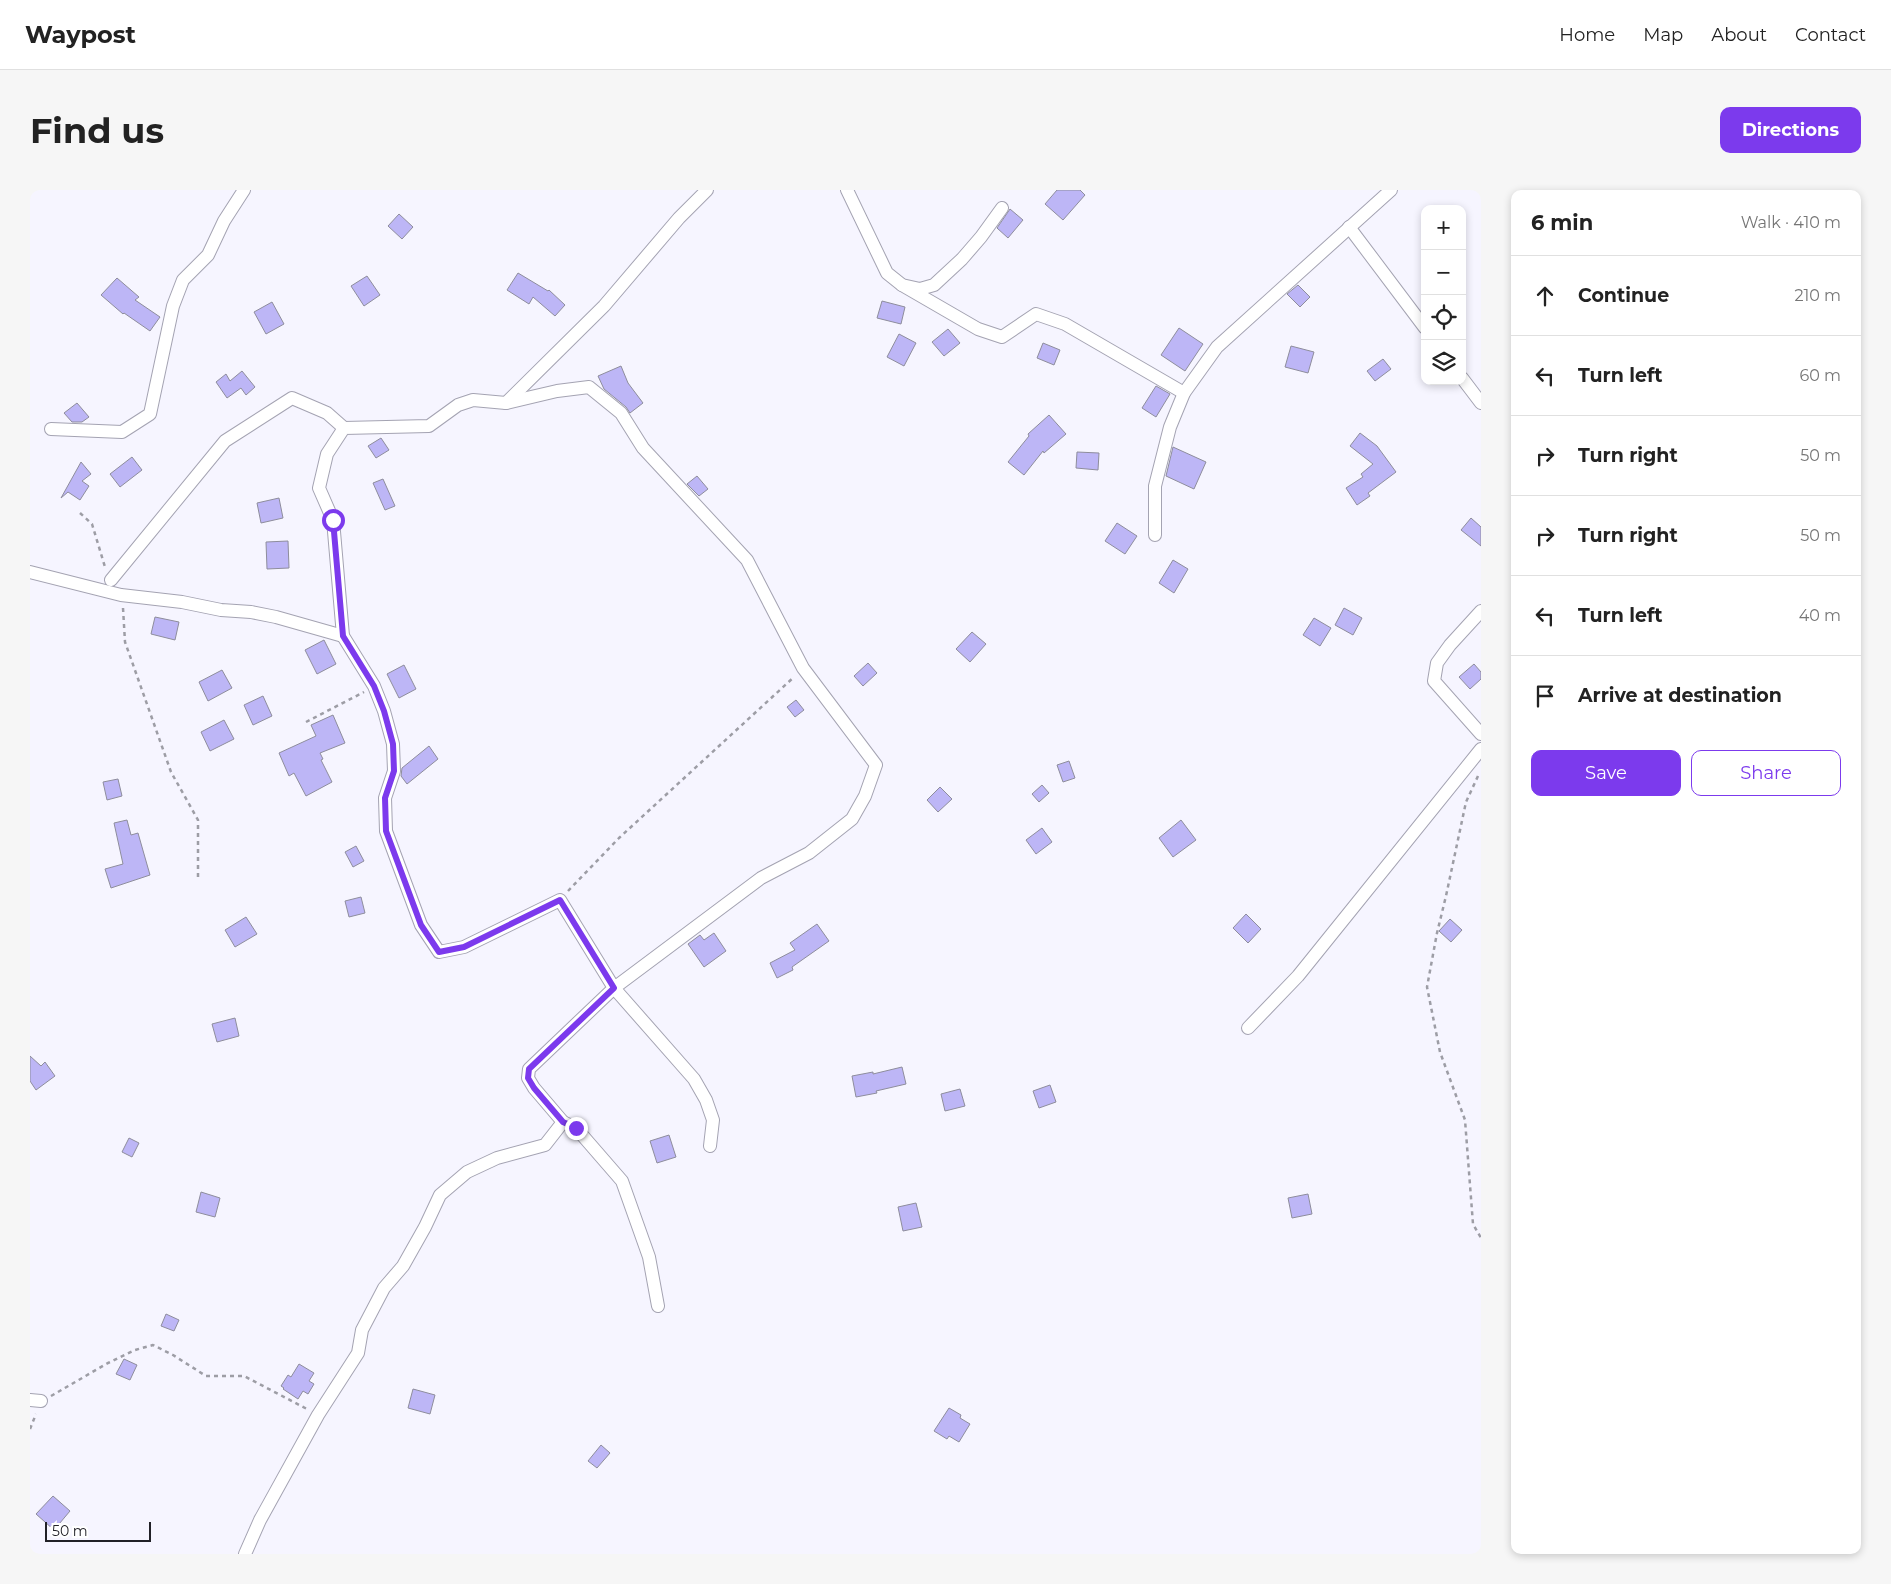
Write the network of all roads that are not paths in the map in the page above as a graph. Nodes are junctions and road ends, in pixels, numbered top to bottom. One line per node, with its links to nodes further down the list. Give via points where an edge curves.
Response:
1 (244, 190): 14 (street, via 224,221 208,256 183,280 173,306 150,414 122,432)
2 (707, 190): 12 (street, via 604,306)
3 (847, 190): 7 (street, via 887,273)
4 (1391, 190): 6 (street)
5 (1002, 208): 7 (street, via 975,244 934,285 920,289)
6 (1349, 227): 8 (street); 10 (street, via 1216,347)
7 (902, 286): 10 (street, via 978,329 1002,337 1036,314 1065,324)
8 (1421, 323)
9 (1466, 383): 11 (street)
10 (1184, 393): 15 (street, via 1170,427 1155,486)
11 (1481, 403)
12 (506, 404): 13 (street, via 473,400 458,405 429,426); 22 (street, via 557,390 589,387 621,413 643,448 746,560 803,668 876,764 866,796 852,819 809,853 761,878)
13 (344, 428): 17 (street, via 328,413 292,398 225,441); 19 (street, via 327,454 319,488 333,520)
14 (51, 429)
15 (1155, 535)
16 (30, 572): 19 (street, via 121,595 268,616)
17 (110, 580)
18 (1481, 611): 20 (street, via 1437,663 1434,682)
19 (343, 636): 22 (street, via 374,686 384,711 393,744 394,771 385,798 386,831 421,925 439,952 464,947 560,900)
20 (1481, 734)
21 (1481, 749): 23 (street, via 1298,976)
22 (614, 988): 24 (street, via 529,1069 528,1078 534,1088); 25 (street, via 694,1079 706,1100 712,1120)
23 (1248, 1028)
24 (563, 1122): 26 (street, via 576,1128 622,1181 648,1257); 27 (street, via 545,1145 497,1158 467,1172 440,1195 426,1227 384,1288 362,1330 358,1353 318,1415 260,1520)
25 (710, 1146)
26 (658, 1306)
27 (245, 1554)

